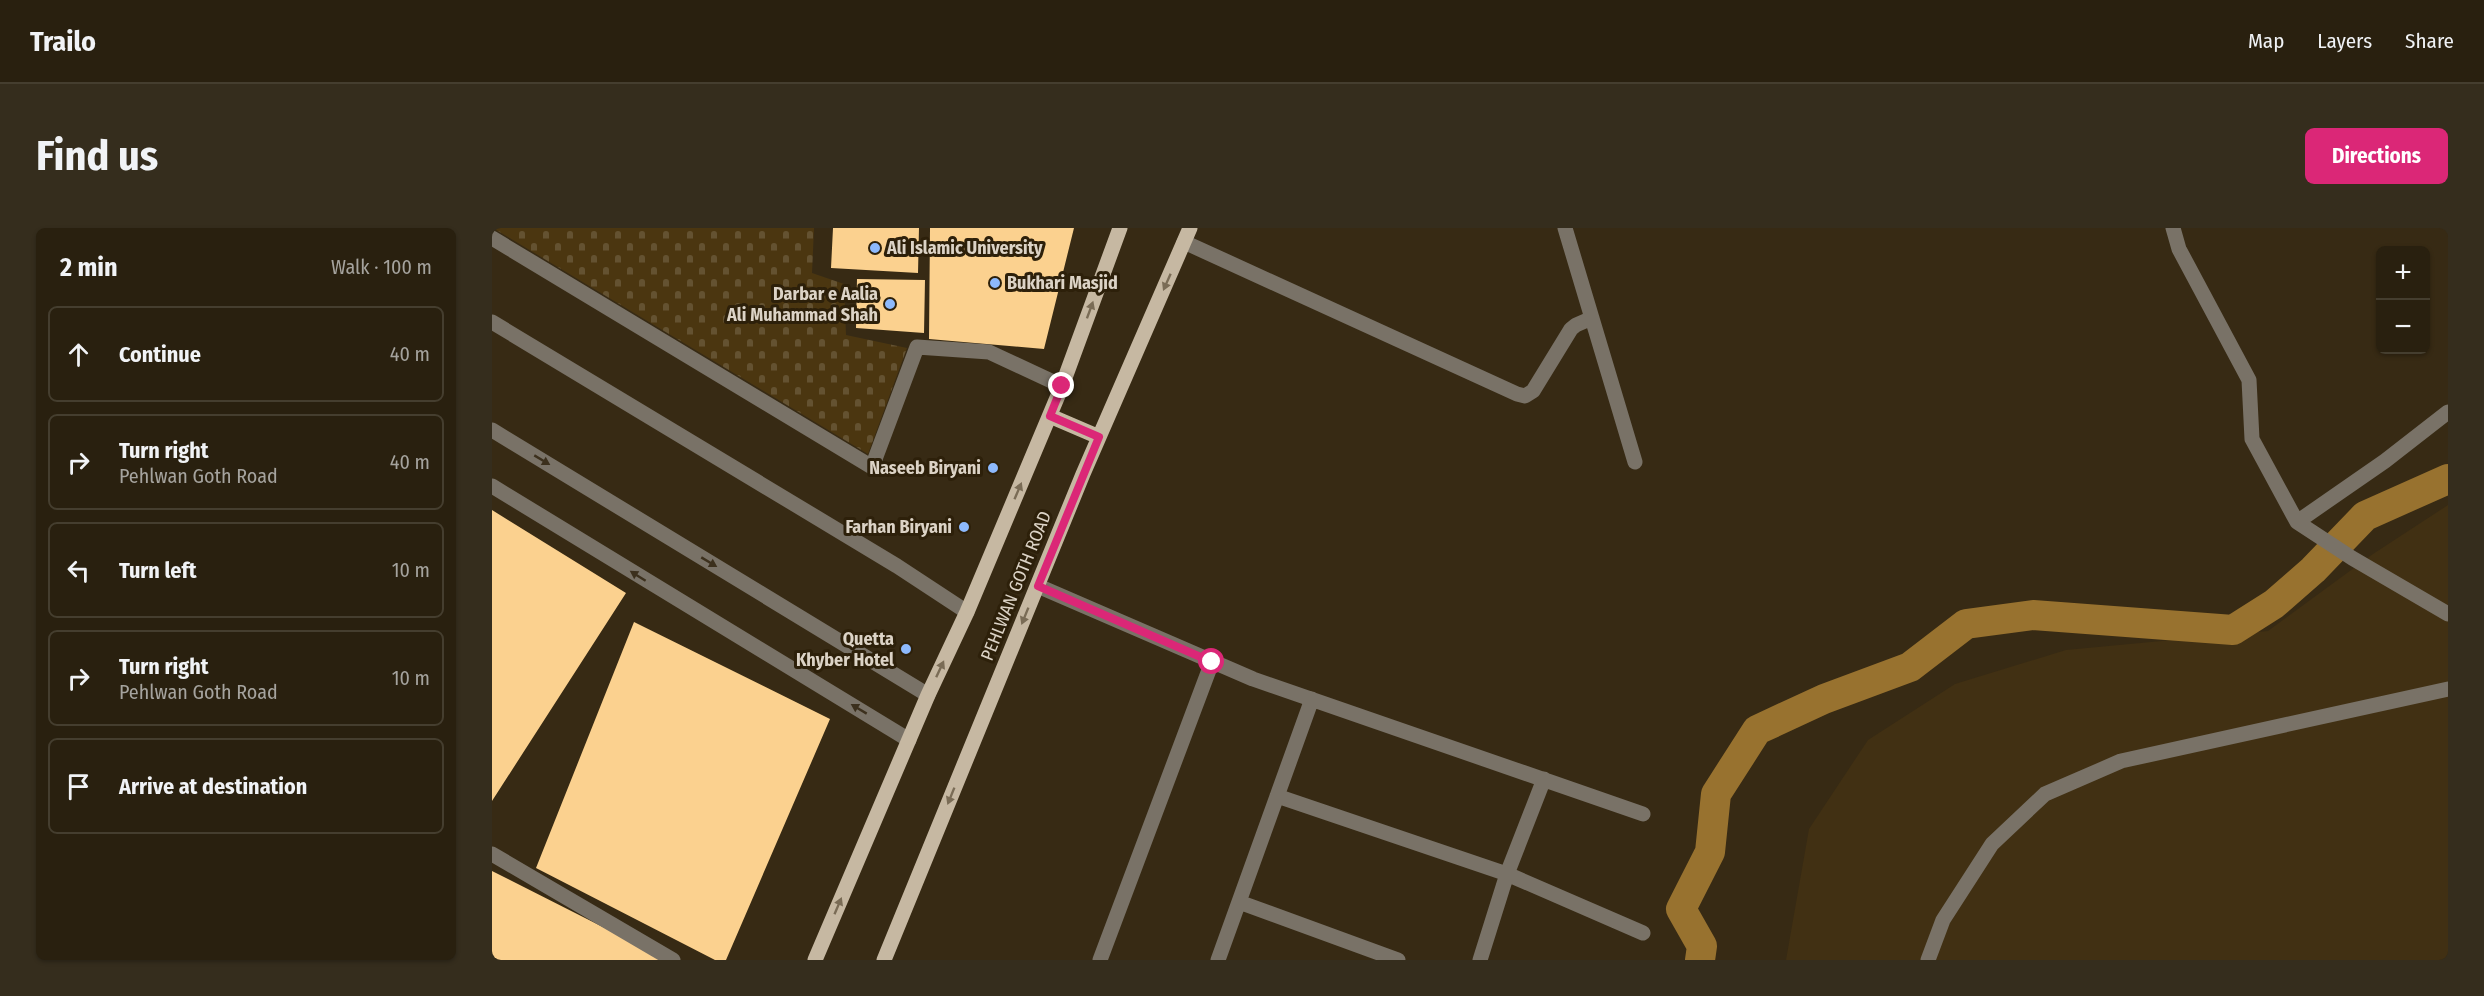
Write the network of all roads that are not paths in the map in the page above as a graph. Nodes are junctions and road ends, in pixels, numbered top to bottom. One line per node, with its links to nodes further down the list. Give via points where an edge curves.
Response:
1 (1120, 228): 8 (main road, PEHLWAN GOTH ROAD, one-way to 1)
2 (1565, 228): 6 (street)
3 (2173, 228): 15 (street, via 2179,249 2249,380 2252,439)
4 (1187, 235): 6 (street, via 1525,396 1533,390 1571,329); 12 (main road, PEHLWAN GOTH ROAD, one-way to 12)
5 (492, 238): 8 (street, via 872,467 917,347 989,352)
6 (1592, 318): 13 (street)
7 (492, 322): 17 (street)
8 (1062, 386): 10 (main road, PEHLWAN GOTH ROAD)
9 (2448, 412): 15 (street)
10 (1050, 416): 12 (main road); 17 (main road, PEHLWAN GOTH ROAD, one-way to 10)
11 (492, 430): 21 (street, one-way to 21)
12 (1099, 437): 16 (main road, PEHLWAN GOTH ROAD)
13 (1635, 462)
14 (492, 486): 23 (street, one-way to 14)
15 (2296, 522): 18 (street)
16 (1038, 586): 19 (street); 33 (main road, PEHLWAN GOTH ROAD, one-way to 33)
17 (967, 612): 21 (main road, PEHLWAN GOTH ROAD, one-way to 17)
18 (2448, 614)
19 (1212, 662): 22 (street); 34 (street)
20 (2448, 689): 38 (street, via 2121,761 2045,794 1992,844 1943,920)
21 (928, 695): 23 (main road, PEHLWAN GOTH ROAD)
22 (1312, 699): 24 (street); 25 (street)
23 (909, 740): 32 (main road, PEHLWAN GOTH ROAD, one-way to 23)
24 (1544, 779): 26 (street); 28 (street)
25 (1277, 796): 28 (street); 29 (street)
26 (1643, 814)
27 (492, 854): 31 (street)
28 (1507, 874): 30 (street); 37 (street)
29 (1239, 902): 35 (street); 36 (street)
30 (1643, 933)
31 (673, 960)
32 (815, 960)
33 (884, 960)
34 (1100, 960)
35 (1218, 960)
36 (1398, 960)
37 (1480, 960)
38 (1928, 960)

